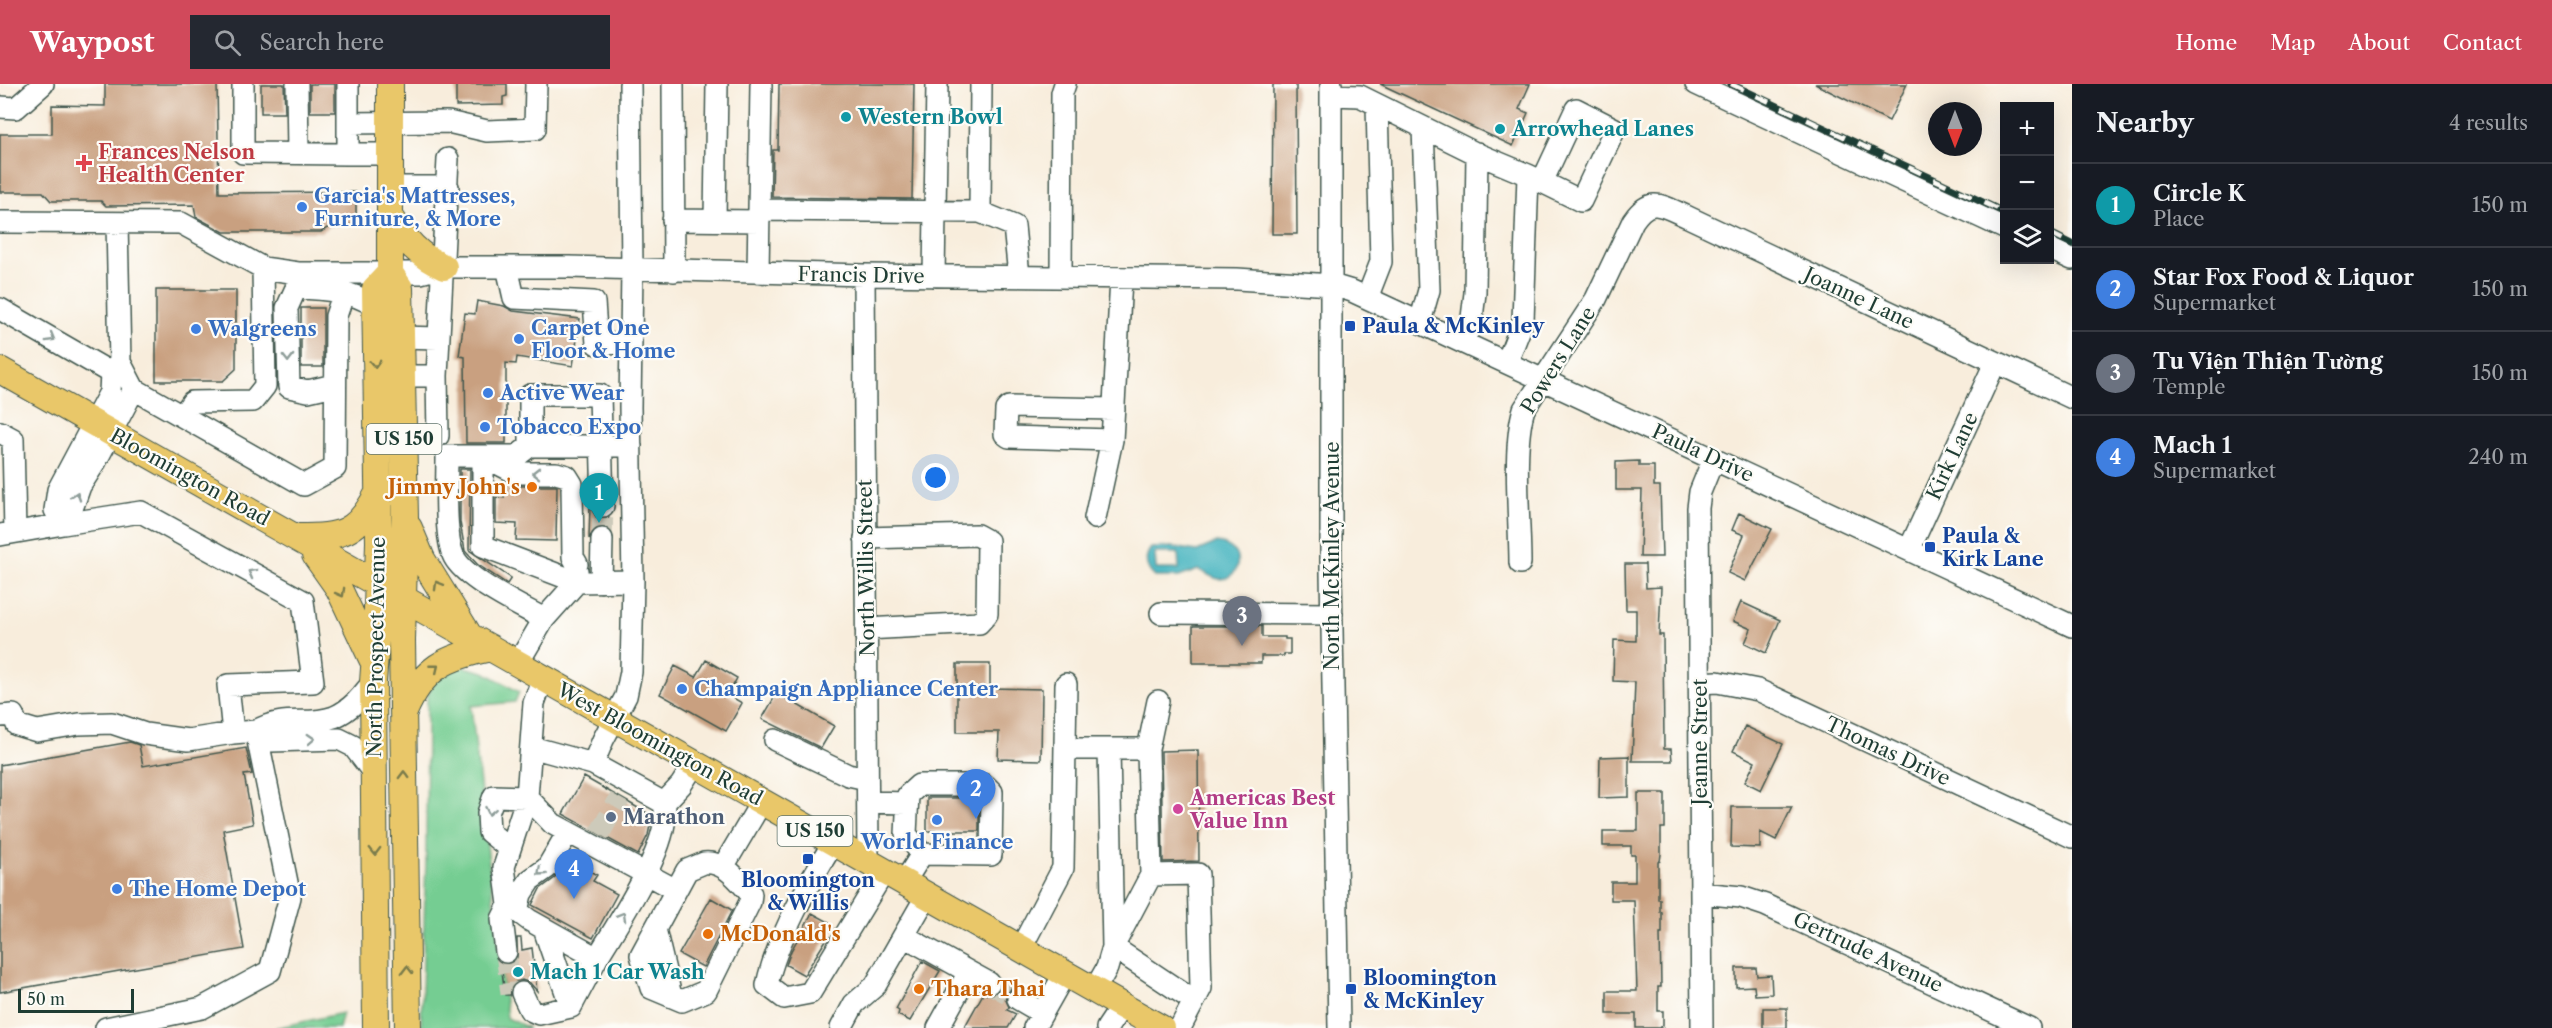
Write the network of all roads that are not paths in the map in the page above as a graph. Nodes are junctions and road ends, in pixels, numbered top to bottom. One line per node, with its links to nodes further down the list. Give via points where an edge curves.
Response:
1 (43, 84): 17 (street, via 16,108)
2 (243, 84): 21 (street, via 243,153)
3 (297, 84): 21 (street)
4 (348, 84): 18 (street)
5 (390, 84): 19 (main road, North Prospect Avenue / US 150)
6 (536, 84): 19 (street, via 535,129 487,131 448,122)
7 (630, 84): 43 (street)
8 (673, 84): 33 (street)
9 (717, 84): 34 (street)
10 (761, 84): 31 (street)
11 (937, 84): 29 (street)
12 (981, 84): 30 (street)
13 (1065, 84): 50 (street)
14 (1696, 84): 37 (street)
15 (1331, 89): 16 (street); 53 (street, North McKinley Avenue)
16 (1377, 105): 20 (street); 55 (street, via 1381,262)
17 (0, 107)
18 (348, 123): 19 (street); 23 (street)
19 (390, 123): 24 (main road, North Prospect Avenue / US 150)
20 (1423, 128): 22 (street); 58 (street, via 1429,290)
21 (298, 153): 23 (street)
22 (1477, 153): 61 (street, via 1475,293 1471,326); 63 (street, via 1535,178 1523,321)
23 (348, 154): 24 (street)
24 (390, 154): 26 (main road, North Prospect Avenue / US 150)
25 (448, 159): 27 (street)
26 (390, 187): 27 (street); 32 (main road, North Prospect Avenue / US 150)
27 (448, 187): 40 (street)
28 (1645, 207): 64 (street, Joanne Lane, via 1660,205 1688,217); 69 (street, Powers Lane, via 1633,221 1588,313)
29 (935, 212): 30 (street); 31 (street); 48 (street)
30 (980, 212): 49 (street, via 1014,226)
31 (759, 215): 34 (street); 46 (street)
32 (390, 216): 40 (main road, via 420,255); 45 (main road, North Prospect Avenue / US 150)
33 (674, 220): 34 (street); 44 (street)
34 (715, 220)
35 (0, 222): 36 (street)
36 (117, 223): 42 (street, via 181,223); 65 (street)
37 (2000, 226)
38 (2054, 251): 39 (street)
39 (2072, 259)
40 (444, 267): 41 (street, Francis Drive); 45 (street, Francis Drive, via 420,273); 60 (street)
41 (507, 267): 43 (street, Francis Drive); 62 (street, via 514,298 594,302 597,344)
42 (262, 268): 52 (street); 74 (street, via 265,386 253,401 192,402)
43 (632, 269): 44 (street, Francis Drive); 62 (street)
44 (674, 271): 46 (street, Francis Drive)
45 (390, 273): 52 (street, Francis Drive); 56 (main road, North Prospect Avenue / US 150, via 375,289); 59 (main road, North Prospect Avenue / US 150, via 400,288)
46 (758, 273): 47 (street, Francis Drive)
47 (864, 275): 48 (street, Francis Drive); 91 (street, North Willis Street)
48 (934, 276): 49 (street, Francis Drive)
49 (1019, 276): 50 (street, Francis Drive)
50 (1061, 276): 51 (street, Francis Drive)
51 (1121, 279): 53 (street, Francis Drive, via 1237,279); 73 (street)
52 (297, 281): 54 (street); 70 (street, one-way to 70, via 287,308 289,387 308,392)
53 (1332, 285): 55 (street, Paula Drive); 102 (street, North McKinley Avenue)
54 (344, 292): 56 (street); 70 (street, via 336,316)
55 (1367, 298): 58 (street, Paula Drive)
56 (375, 306): 85 (main road, North Prospect Avenue / US 150, one-way to 85)
57 (0, 309): 65 (street, one-way to 65)
58 (1420, 322): 61 (street, Paula Drive)
59 (400, 337): 60 (street); 67 (main road, North Prospect Avenue / US 150)
60 (438, 338): 68 (street)
61 (1462, 341): 63 (street, Paula Drive)
62 (631, 343): 82 (street)
63 (1507, 362): 69 (street, Paula Drive)
64 (1995, 363): 72 (street, Joanne Lane); 94 (street, Kirk Lane)
65 (116, 367): 71 (street); 75 (street)
66 (0, 370): 75 (main road, Bloomington Road)
67 (401, 376): 68 (street); 87 (main road, North Prospect Avenue / US 150)
68 (437, 376): 77 (street)
69 (1543, 379): 84 (street, Paula Drive); 95 (street, Powers Lane, via 1519,424)
70 (334, 384): 74 (street, via 335,468 304,485)
71 (134, 389): 74 (street); 75 (street)
72 (2072, 398)
73 (1114, 409): 78 (street); 78 (street, via 1006,410 1008,437)
74 (182, 416)
75 (102, 428): 89 (street, via 58,489 55,510); 93 (main road, Bloomington Road)
76 (0, 432): 90 (street, via 13,440)
77 (438, 436)
78 (1112, 440): 88 (street)
79 (530, 446): 80 (street); 81 (street, via 530,395 600,395); 83 (street, via 517,456)
80 (577, 446): 81 (street); 96 (street)
81 (600, 446): 82 (street); 86 (street)
82 (631, 446): 97 (street)
83 (483, 456): 96 (street, one-way to 83, via 573,557 572,484 567,476 516,473); 96 (street, via 483,546); 103 (street, via 447,456 454,557 466,572)
84 (1713, 460): 94 (street, Paula Drive); 111 (street, Jeanne Street, via 1699,500)
85 (378, 493): 93 (main road, via 363,519 350,530); 99 (main road, North Prospect Avenue / US 150)
86 (603, 506)
87 (405, 517): 100 (main road, North Prospect Avenue); 106 (main road, one-way to 87, via 422,559)
88 (1095, 518)
89 (63, 524): 90 (street); 118 (street, one-way to 89, via 228,685 314,682 303,601 141,512)
90 (8, 533)
91 (865, 538): 105 (street, North Willis Street); 105 (street, via 977,535 988,541 987,614 979,623)
92 (602, 539): 98 (street)
93 (302, 542): 99 (main road, Bloomington Road); 109 (main road, one-way to 109, via 339,589)
94 (1909, 550): 104 (street, Paula Drive)
95 (1520, 563)
96 (577, 573): 98 (street); 103 (street)
97 (633, 581): 98 (street); 116 (street, via 632,672 626,696)
98 (601, 582)
99 (378, 586): 100 (main road, West Bloomington Road / US 150); 109 (main road, North Prospect Avenue)
100 (403, 598): 106 (main road, West Bloomington Road / US 150); 115 (main road, North Prospect Avenue)
101 (1161, 613): 102 (street)
102 (1332, 614): 169 (street, North McKinley Avenue)
103 (544, 619): 108 (street)
104 (2072, 626)
105 (866, 629): 127 (street, North Willis Street)
106 (469, 635): 107 (main road, West Bloomington Road / US 150)
107 (491, 648): 108 (main road, West Bloomington Road / US 150); 115 (main road, one-way to 107, via 419,684 435,667 457,656)
108 (518, 663): 110 (main road, West Bloomington Road / US 150)
109 (373, 672): 117 (street, via 353,705 333,717 270,722); 126 (main road, North Prospect Avenue)
110 (543, 678): 116 (main road, West Bloomington Road / US 150); 120 (street, via 534,703)
111 (1700, 683): 134 (street, Thomas Drive, via 1717,682 1758,690); 143 (street, Jeanne Street)
112 (1066, 684): 121 (street)
113 (1158, 701): 123 (street)
114 (0, 716): 118 (street, via 13,715 17,725 37,731 112,723 145,734 188,740)
115 (403, 716): 164 (main road, North Prospect Avenue, one-way to 115)
116 (614, 717): 124 (main road, West Bloomington Road / US 150); 125 (street)
117 (256, 731): 118 (street); 126 (street, one-way to 126, via 271,741 339,739 353,746); 162 (street, via 291,897 270,971 202,1008)
118 (233, 733)
119 (775, 740): 127 (street)
120 (531, 747): 125 (street); 128 (street)
121 (1065, 749): 122 (street); 149 (street, via 1063,868)
122 (1109, 749): 123 (street); 148 (street)
123 (1148, 749): 141 (street)
124 (695, 763): 129 (main road, West Bloomington Road / US 150); 131 (street)
125 (593, 764): 131 (street, via 625,790)
126 (374, 772): 163 (main road, North Prospect Avenue, one-way to 163)
127 (867, 780): 130 (street, North Willis Street)
128 (526, 797): 133 (street, via 553,824); 136 (street); 136 (street, one-way to 136, via 494,796 488,813 489,832)
129 (762, 801): 135 (main road, West Bloomington Road / US 150); 138 (street)
130 (867, 802): 132 (street); 139 (street, North Willis Street)
131 (664, 803): 140 (street, via 664,828)
132 (907, 803): 137 (street, via 906,834); 137 (street, via 908,795 919,785 985,785 992,792 991,855)
133 (567, 832): 140 (street, via 596,840); 145 (street, one-way to 145, via 547,868 531,880)
134 (2072, 837)
135 (834, 842): 139 (main road, West Bloomington Road / US 150); 139 (street, via 772,961 767,985 784,998 810,993)
136 (510, 849): 145 (street, via 504,867)
137 (922, 854): 139 (street)
138 (723, 867): 142 (street, via 712,862 687,870); 142 (street, via 752,894 750,902 706,990 682,1001 651,988 641,955)
139 (886, 871): 144 (main road, West Bloomington Road / US 150)
140 (646, 873): 142 (street); 151 (street, one-way to 140)
141 (1151, 875): 148 (street); 158 (street, via 1198,874 1201,988)
142 (676, 890)
143 (1701, 893): 170 (street, Jeanne Street); 171 (street, Gertrude Avenue, via 1741,897 1765,905)
144 (927, 895): 147 (street); 149 (main road, West Bloomington Road / US 150)
145 (513, 908): 146 (street); 150 (street)
146 (544, 929): 151 (street); 159 (street)
147 (904, 936): 152 (street); 165 (street, via 875,986 854,1004)
148 (1113, 947): 155 (street); 158 (street)
149 (1021, 948): 153 (main road, West Bloomington Road / US 150)
150 (512, 951)
151 (597, 958): 159 (street)
152 (969, 972): 154 (street); 166 (street)
153 (1065, 973): 155 (main road, West Bloomington Road / US 150); 161 (street)
154 (989, 983)
155 (1095, 989): 160 (main road, West Bloomington Road / US 150)
156 (517, 994): 159 (street, via 530,1010 539,1014)
157 (1018, 999): 161 (street)
158 (1194, 1001): 168 (street)
159 (571, 1007)
160 (1114, 1018): 167 (main road, West Bloomington Road / US 150)
161 (1038, 1021)
162 (106, 1028)
163 (376, 1028)
164 (408, 1028)
165 (841, 1028)
166 (938, 1028)
167 (1161, 1028)
168 (1180, 1028)
169 (1339, 1028)
170 (1702, 1028)
171 (2029, 1028)

